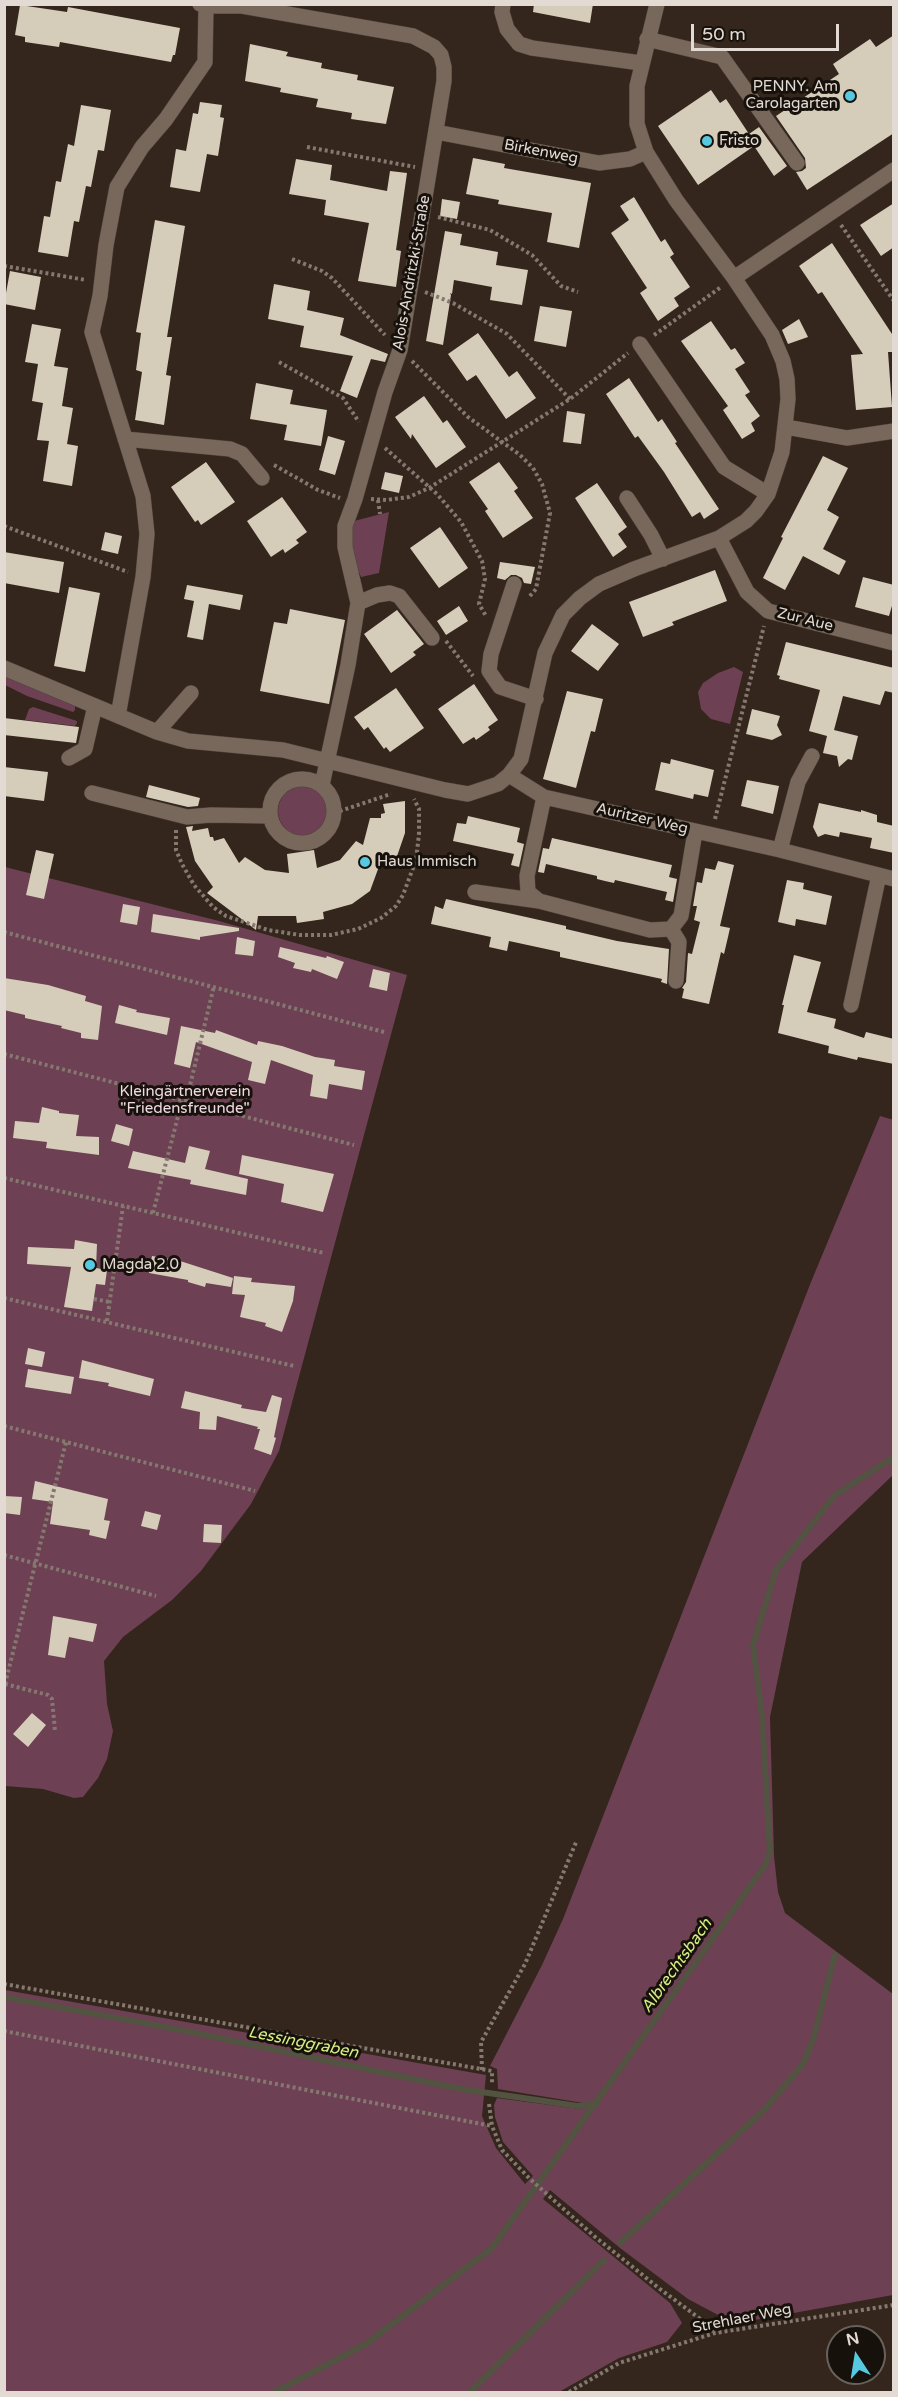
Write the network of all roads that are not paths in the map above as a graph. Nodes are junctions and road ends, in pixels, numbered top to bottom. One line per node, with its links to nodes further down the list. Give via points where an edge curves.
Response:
1 (503, 4): 5 (street, via 507,29 519,44)
2 (657, 4): 4 (street)
3 (203, 5): 6 (street, Alois-Andritzki-Straße, via 242,6 425,41 441,55 444,67); 14 (street, Alois-Andritzki-Straße, via 205,62 117,187 92,332)
4 (647, 39): 5 (street); 8 (street, via 722,57)
5 (641, 63): 7 (street, via 636,106)
6 (436, 132): 7 (street, Birkenweg, via 599,163 630,159); 21 (street, Alois-Andritzki-Straße, via 400,350 345,526 345,547)
7 (646, 152): 10 (street)
8 (796, 163)
9 (894, 170): 10 (street)
10 (734, 278): 12 (street, via 772,334 783,361 788,399)
11 (640, 344): 16 (street, via 724,466)
12 (786, 427): 13 (street, via 847,438); 16 (street)
13 (894, 431)
14 (125, 439): 15 (street, via 230,449 242,454); 28 (street, Alois-Andritzki-Straße, via 143,496 147,534)
15 (262, 478)
16 (768, 494): 18 (street, via 746,520)
17 (627, 498): 19 (street)
18 (719, 538): 19 (street); 23 (street, Zur Aue, via 747,592 768,611)
19 (663, 559): 26 (street, via 599,584 562,615 546,653)
20 (514, 584): 26 (street, via 489,671 500,687)
21 (358, 603): 22 (street, via 390,593 399,596); 32 (street, Alois-Andritzki-Straße)
22 (432, 638)
23 (894, 643)
24 (4, 668): 27 (street)
25 (191, 693): 29 (street)
26 (536, 699): 33 (street, via 521,759)
27 (95, 706): 28 (street); 31 (street, via 85,749)
28 (118, 716): 29 (street)
29 (157, 732): 32 (street, via 188,741 284,750)
30 (812, 756): 39 (street, via 798,782)
31 (69, 758)
32 (328, 760): 33 (street, via 468,794 485,790); 34 (street, Alois-Andritzki-Straße)
33 (509, 775): 36 (street, Auritzer Weg)
34 (322, 785): 37 (street, via 301,778 281,786 274,795); 37 (street, via 333,802 334,813 327,831 309,842 280,835)
35 (92, 793): 37 (street, via 187,817)
36 (544, 797): 38 (street, Auritzer Weg); 42 (street, via 527,876 528,892)
37 (270, 816)
38 (703, 833): 39 (street, Auritzer Weg); 43 (street, via 681,916)
39 (780, 850): 40 (street, Auritzer Weg)
40 (886, 877): 45 (street, Auritzer Weg)
41 (475, 892): 42 (street)
42 (539, 902): 43 (street, via 650,930)
43 (671, 929): 44 (street, via 679,942)
44 (676, 981)
45 (851, 1005)

